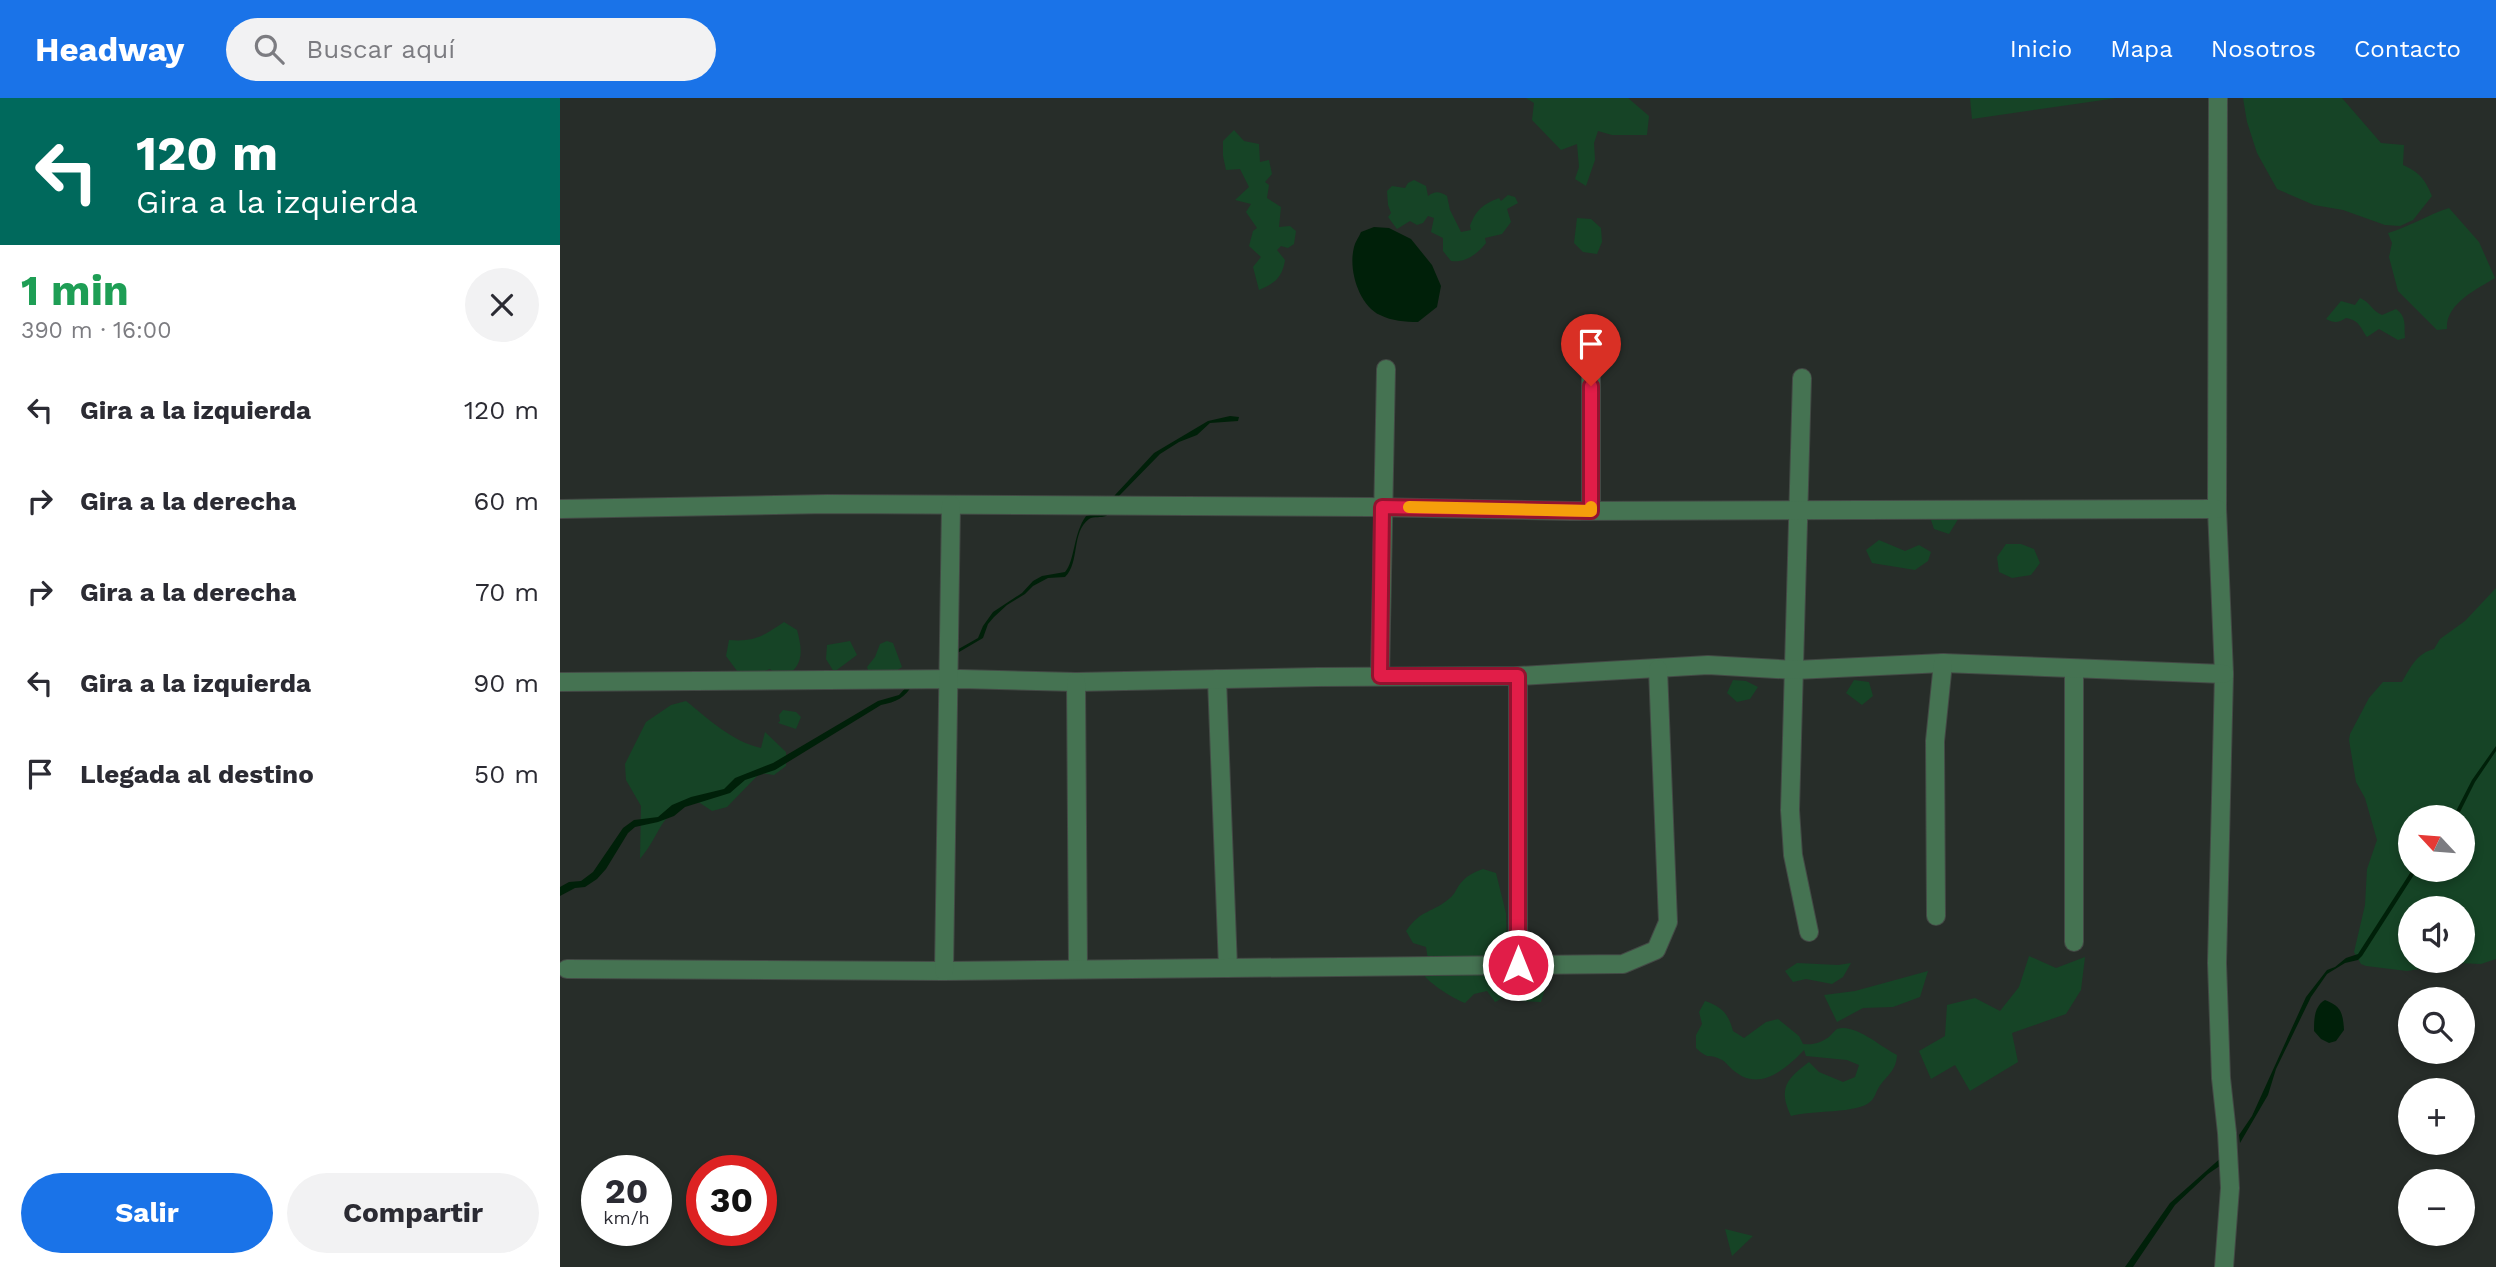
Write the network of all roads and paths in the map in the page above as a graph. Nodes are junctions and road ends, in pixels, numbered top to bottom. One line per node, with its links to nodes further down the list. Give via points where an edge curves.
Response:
1 (2218, 98): 8 (street)
2 (1591, 361): 10 (street)
3 (1385, 369): 6 (street)
4 (1802, 378): 9 (street)
5 (951, 505): 6 (street); 7 (street); 18 (street)
6 (1382, 507): 10 (street); 16 (street)
7 (560, 509)
8 (2217, 509): 9 (street); 15 (street)
9 (1798, 510): 10 (street); 14 (street)
10 (1591, 511)
11 (1943, 663): 13 (street); 14 (street); 22 (street, via 1935,741)
12 (1658, 669): 14 (street, via 1708,665); 17 (street); 25 (street, via 1668,922 1656,950 1623,964)
13 (2074, 669): 15 (street); 24 (street)
14 (1795, 670): 23 (street, via 1790,810 1793,855)
15 (2224, 674): 30 (street, via 2217,964 2230,1188)
16 (1380, 676): 17 (street); 19 (street)
17 (1518, 676): 25 (street)
18 (947, 679): 20 (street); 21 (street); 29 (street)
19 (1217, 679): 21 (street); 26 (street)
20 (560, 682)
21 (1076, 682): 28 (street)
22 (1936, 916)
23 (1809, 932)
24 (2074, 942)
25 (1518, 965): 26 (street)
26 (1228, 968): 28 (street)
27 (567, 969): 29 (street)
28 (1079, 969): 29 (street)
29 (944, 971)
30 (2224, 1267)

